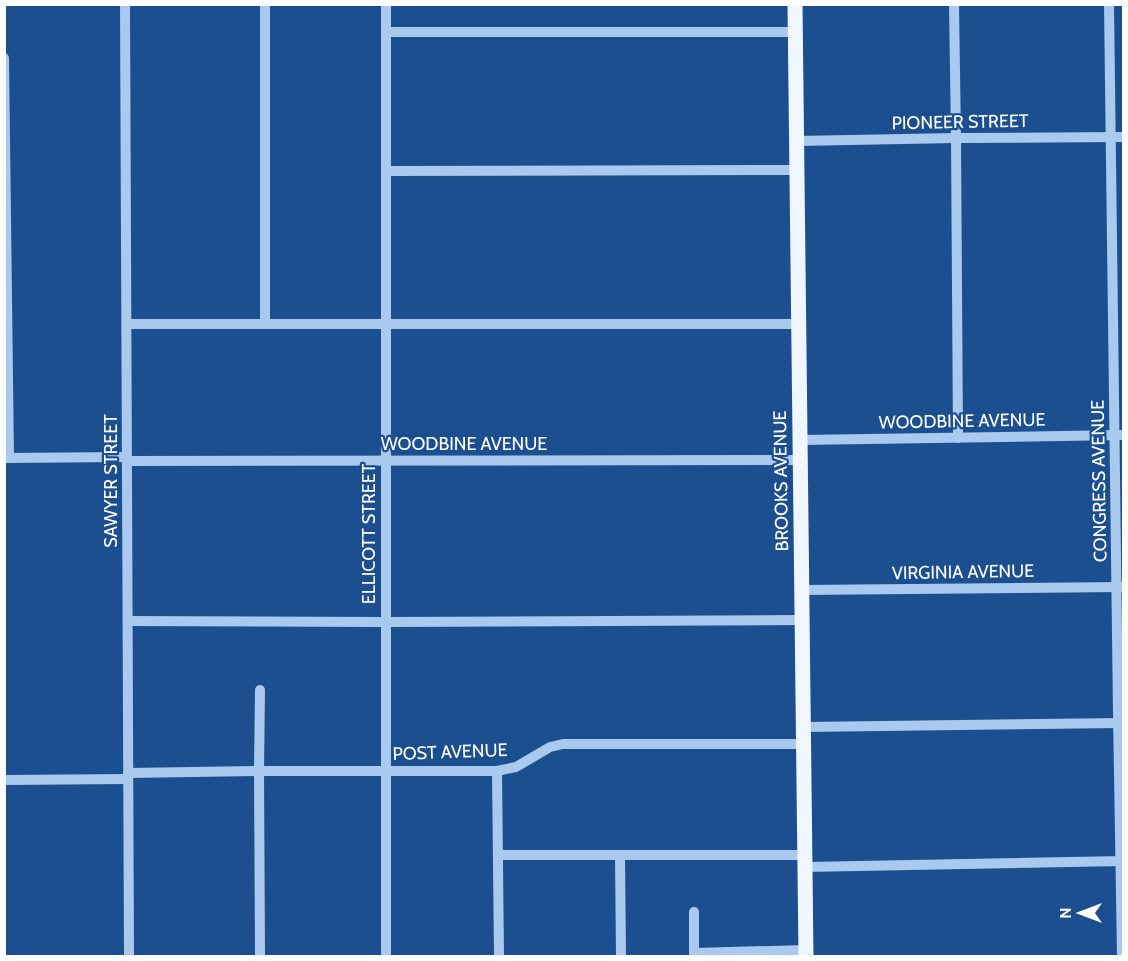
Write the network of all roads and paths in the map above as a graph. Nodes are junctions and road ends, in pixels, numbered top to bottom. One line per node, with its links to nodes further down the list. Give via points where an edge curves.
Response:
1 (125, 4): 16 (street, SAWYER STREET)
2 (265, 4): 17 (street)
3 (386, 4): 7 (street, ELLICOTT STREET)
4 (795, 4): 8 (main road, BROOKS AVENUE)
5 (954, 4): 12 (street)
6 (1109, 4): 10 (street, CONGRESS AVENUE)
7 (386, 32): 8 (street); 15 (street, ELLICOTT STREET)
8 (795, 32): 13 (main road, BROOKS AVENUE)
9 (4, 58): 23 (street)
10 (1110, 137): 11 (street, PIONEER STREET); 12 (street, PIONEER STREET); 20 (street, CONGRESS AVENUE)
11 (1124, 137)
12 (956, 138): 13 (street, PIONEER STREET); 21 (street)
13 (797, 141): 14 (main road, BROOKS AVENUE)
14 (797, 170): 15 (street); 19 (main road, BROOKS AVENUE)
15 (386, 171): 18 (street, ELLICOTT STREET)
16 (127, 324): 17 (street); 24 (street, SAWYER STREET)
17 (265, 324): 18 (street)
18 (386, 324): 19 (street); 25 (street, ELLICOTT STREET)
19 (799, 324): 22 (main road, BROOKS AVENUE)
20 (1119, 435): 21 (street, WOODBINE AVENUE); 27 (street, CONGRESS AVENUE)
21 (958, 438): 22 (street, WOODBINE AVENUE)
22 (800, 440): 26 (main road, BROOKS AVENUE)
23 (7, 458): 24 (street, WOODBINE AVENUE)
24 (127, 459): 25 (street, WOODBINE AVENUE); 30 (street, SAWYER STREET)
25 (386, 460): 26 (street, WOODBINE AVENUE); 31 (street, ELLICOTT STREET)
26 (801, 460): 28 (main road, BROOKS AVENUE)
27 (1120, 587): 28 (street, VIRGINIA AVENUE); 33 (street, CONGRESS AVENUE)
28 (802, 590): 29 (main road, BROOKS AVENUE)
29 (802, 620): 31 (street); 34 (main road, BROOKS AVENUE)
30 (128, 621): 31 (street); 39 (street, SAWYER STREET)
31 (386, 622): 37 (street, ELLICOTT STREET)
32 (260, 690): 36 (street)
33 (1121, 723): 34 (street); 44 (street, CONGRESS AVENUE)
34 (804, 727): 35 (main road, BROOKS AVENUE)
35 (804, 744): 38 (street, POST AVENUE, via 563,744 550,747 516,768); 43 (main road, BROOKS AVENUE)
36 (259, 771): 37 (street, POST AVENUE); 39 (street, POST AVENUE); 49 (street)
37 (386, 771): 38 (street, POST AVENUE); 50 (street, ELLICOTT STREET)
38 (497, 771): 41 (street)
39 (128, 776): 40 (street, POST AVENUE); 48 (street, SAWYER STREET)
40 (4, 780)
41 (499, 855): 42 (street); 51 (street)
42 (620, 855): 43 (street); 52 (street)
43 (805, 861): 44 (street); 46 (main road, BROOKS AVENUE)
44 (1122, 861): 53 (street, CONGRESS AVENUE)
45 (694, 912): 47 (street)
46 (806, 953): 47 (street)
47 (694, 955)
48 (129, 957)
49 (260, 957)
50 (386, 957)
51 (500, 957)
52 (621, 957)
53 (1122, 957)

